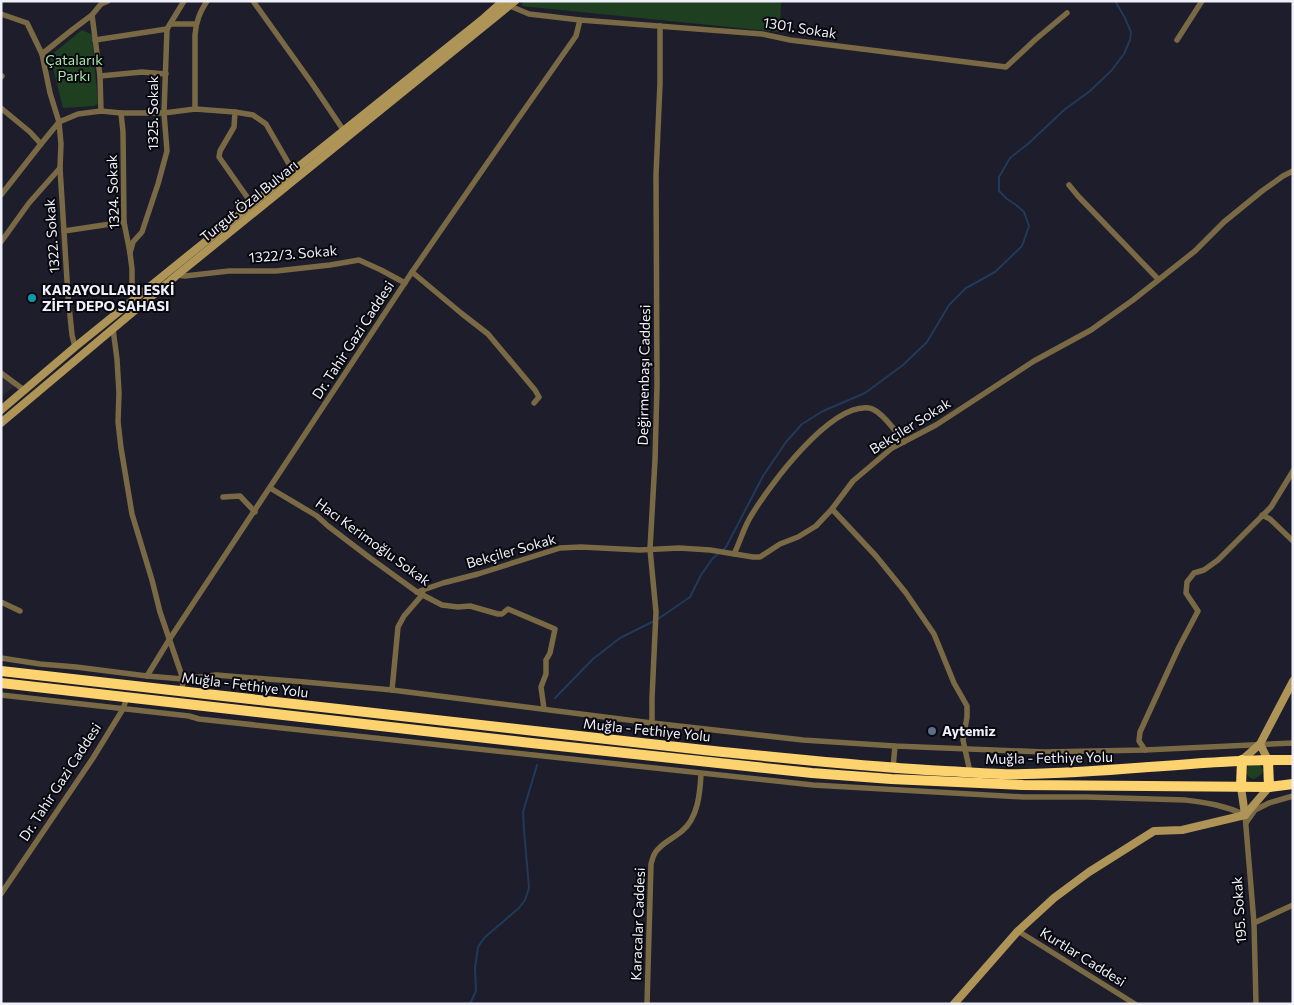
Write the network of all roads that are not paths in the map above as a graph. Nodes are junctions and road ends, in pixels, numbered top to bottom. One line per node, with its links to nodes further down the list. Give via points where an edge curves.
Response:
1 (108, 1): 6 (street)
2 (184, 1): 13 (street, 1325. Sokak)
3 (207, 1): 12 (street)
4 (253, 1): 27 (street)
5 (1202, 1): 16 (street)
6 (100, 3): 10 (street)
7 (510, 3): 11 (street, 1301. Sokak, via 529,14); 27 (main road, via 484,18); 40 (main road, Turgut Özal Bulvarı)
8 (1067, 13): 14 (street, 1301. Sokak, via 1006,67 762,34)
9 (1, 14): 17 (street, 1322. Sokak, via 27,23)
10 (92, 15): 15 (street); 17 (street)
11 (580, 20): 14 (street, 1301. Sokak); 39 (street, Dr. Tahir Gazi Caddesi, via 576,36)
12 (196, 24): 13 (street); 21 (street)
13 (169, 26): 15 (street); 18 (street, 1325. Sokak)
14 (660, 26): 59 (street, Değirmenbaşı Caddesi, via 655,231 657,386)
15 (95, 40): 19 (street)
16 (1176, 40)
17 (42, 54): 26 (street, 1322. Sokak)
18 (166, 74): 19 (street, via 142,72); 25 (street, 1325. Sokak)
19 (100, 76): 22 (street)
20 (1, 108): 28 (street)
21 (195, 109): 23 (street); 25 (street)
22 (101, 111): 24 (street); 26 (street, via 78,114)
23 (235, 112): 30 (street, via 253,115 266,124); 34 (street, via 234,127 219,157)
24 (121, 113): 25 (street); 35 (street, 1324. Sokak)
25 (164, 113): 38 (street, 1325. Sokak, via 165,162 142,232 133,242)
26 (60, 122): 28 (street); 29 (street, 1322. Sokak)
27 (344, 131): 30 (main road)
28 (41, 144): 33 (street)
29 (60, 168): 36 (street, 1322. Sokak); 37 (street)
30 (293, 171): 34 (main road)
31 (1293, 171): 41 (street, Bekçiler Sokak, via 1262,191)
32 (1069, 185): 41 (street)
33 (2, 193)
34 (252, 204): 43 (main road)
35 (124, 222): 36 (street); 38 (street, 1324. Sokak)
36 (64, 231): 45 (street, 1322. Sokak)
37 (1, 242)
38 (130, 253): 43 (street, 1324. Sokak, via 132,287)
39 (412, 272): 42 (street, Dr. Tahir Gazi Caddesi); 48 (street, via 488,334 535,390 539,397)
40 (177, 274): 42 (street, 1322/3. Sokak, via 276,271 359,260); 44 (main road, Turgut Özal Bulvarı)
41 (1158, 280): 51 (street, Bekçiler Sokak, via 1091,330 1034,361)
42 (405, 283): 53 (street, Dr. Tahir Gazi Caddesi)
43 (137, 298): 45 (main road)
44 (113, 329): 50 (main road, Turgut Özal Bulvarı); 64 (street, via 119,393 118,422 132,514)
45 (75, 347): 47 (main road)
46 (1, 374): 47 (street)
47 (24, 390): 49 (main road)
48 (534, 403)
49 (1, 410)
50 (1, 423)
51 (904, 442): 55 (street, Bekçiler Sokak, via 852,481); 60 (street, via 877,411 870,408 859,409 832,421 781,473 750,517)
52 (1293, 471): 57 (street)
53 (270, 488): 56 (street, Dr. Tahir Gazi Caddesi); 61 (street, Hacı Kerimoğlu Sokak, via 317,516)
54 (223, 497): 56 (street, via 240,496)
55 (832, 509): 60 (street, Bekçiler Sokak, via 816,526 760,556); 82 (street, via 876,556 934,634 967,706)
56 (255, 512): 64 (street, Dr. Tahir Gazi Caddesi)
57 (1262, 516): 58 (street, via 1270,519); 83 (street, via 1218,560 1194,573 1187,582 1186,593 1198,611 1140,732 1139,741)
58 (1293, 541)
59 (650, 549): 60 (street, Bekçiler Sokak, via 679,548); 61 (street, Bekçiler Sokak, via 560,548); 77 (street, Değirmenbaşı Caddesi, via 656,612)
60 (734, 554)
61 (420, 593): 71 (street, via 398,627); 76 (street, Hacı Kerimoğlu Sokak, via 442,605 470,606 498,614 508,609 555,629 541,687)
62 (1, 602): 63 (street)
63 (20, 611)
64 (169, 640): 67 (street, Dr. Tahir Gazi Caddesi); 68 (street)
65 (1, 658): 67 (street)
66 (1, 671): 72 (highway, Muğla - Fethiye Yolu)
67 (148, 676): 68 (street)
68 (183, 678): 71 (street, via 216,675); 72 (street)
69 (1293, 681): 79 (main road)
70 (1, 683): 74 (highway, Muğla - Fethiye Yolu)
71 (392, 690): 76 (street)
72 (182, 691): 89 (highway, Muğla - Fethiye Yolu)
73 (1, 695): 75 (street)
74 (127, 698): 75 (street, Dr. Tahir Gazi Caddesi); 81 (highway, Muğla - Fethiye Yolu)
75 (123, 709): 84 (street); 100 (street, Dr. Tahir Gazi Caddesi)
76 (544, 709): 77 (street)
77 (652, 723): 80 (street, via 803,740)
78 (1293, 743): 79 (street)
79 (1260, 744): 83 (street); 85 (main road); 86 (main road)
80 (894, 746): 82 (street); 89 (street)
81 (579, 748): 84 (street); 88 (highway, Muğla - Fethiye Yolu)
82 (964, 749): 83 (street, via 1044,752); 90 (street)
83 (1145, 750)
84 (578, 760): 91 (street)
85 (1242, 760): 86 (highway, Muğla - Fethiye Yolu); 90 (highway, Muğla - Fethiye Yolu, via 1089,772); 96 (highway)
86 (1268, 760): 87 (highway, Muğla - Fethiye Yolu); 97 (highway)
87 (1293, 760)
88 (762, 768): 92 (highway, Muğla - Fethiye Yolu); 93 (street)
89 (893, 768): 90 (highway, Muğla - Fethiye Yolu)
90 (970, 772)
91 (701, 774): 93 (street); 104 (street, Karacalar Caddesi, via 695,812 688,825 655,852 651,864)
92 (822, 774): 95 (street); 96 (highway, Muğla - Fethiye Yolu, via 1023,785)
93 (766, 780): 95 (street)
94 (1293, 784): 97 (highway, Muğla - Fethiye Yolu)
95 (816, 785): 99 (street, via 1023,797 1185,800 1230,808)
96 (1241, 787): 97 (highway, Muğla - Fethiye Yolu); 99 (main road)
97 (1269, 787): 99 (main road)
98 (1293, 796): 99 (street, via 1269,803)
99 (1245, 819): 102 (street, 195. Sokak); 103 (main road, via 1182,830 1154,831 1089,872)
100 (1, 894)
101 (1293, 905): 102 (street)
102 (1254, 923): 107 (street, 195. Sokak)
103 (1018, 931): 105 (main road); 106 (street, Kurtlar Caddesi)
104 (647, 1004)
105 (954, 1004)
106 (1135, 1004)
107 (1256, 1004)

